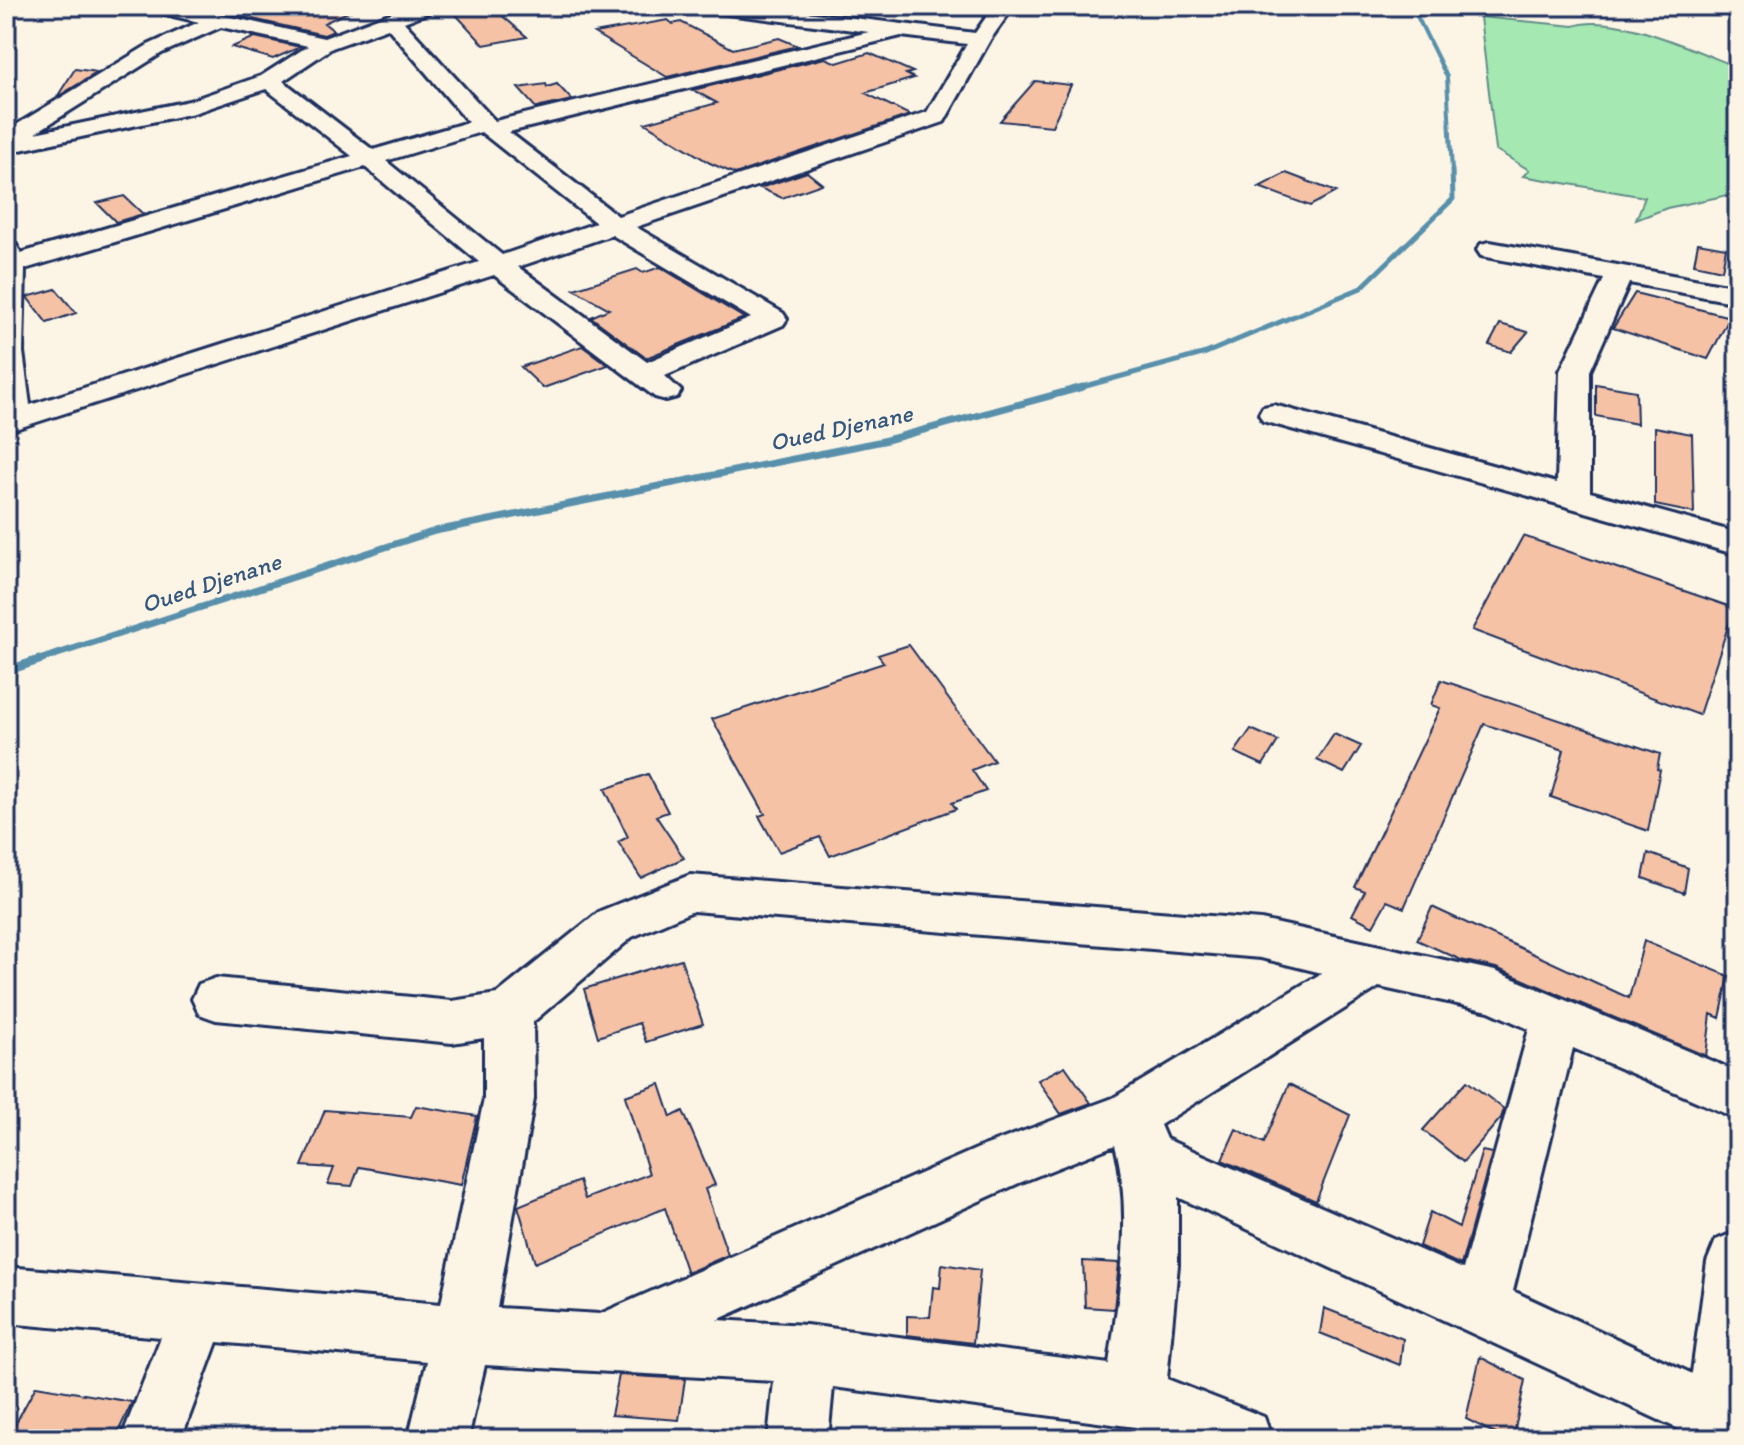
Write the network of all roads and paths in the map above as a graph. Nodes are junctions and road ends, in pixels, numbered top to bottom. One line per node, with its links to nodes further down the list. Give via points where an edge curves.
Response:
1 (155, 6): 6 (street)
2 (428, 6): 5 (street)
3 (711, 6): 7 (street)
4 (995, 7): 8 (street)
5 (388, 13): 9 (street); 11 (street)
6 (217, 21): 9 (street); 12 (street, via 155,49)
7 (901, 30): 8 (street); 11 (street)
8 (980, 40): 14 (street, via 936,117)
9 (325, 44): 10 (street)
10 (269, 81): 12 (street, via 194,106); 13 (street)
11 (485, 124): 13 (street); 14 (street)
12 (6, 144)
13 (366, 156): 16 (street); 17 (street)
14 (614, 225): 17 (street); 20 (street, via 773,319)
15 (1490, 250): 18 (street)
16 (8, 258): 23 (street)
17 (498, 265): 20 (street); 23 (street)
18 (1620, 273): 19 (street); 24 (street, via 1575,371)
19 (1738, 295)
20 (645, 374): 21 (street)
21 (666, 391)
22 (1274, 414): 24 (street)
23 (11, 422)
24 (1573, 498): 25 (street)
25 (1738, 544)
26 (1374, 966): 28 (street, via 1261,939 690,893 616,924); 29 (street, via 1495,992); 31 (street)
27 (216, 999): 28 (street, via 452,1022)
28 (509, 1013): 36 (street, via 509,1099)
29 (1556, 1019): 30 (street); 34 (street)
30 (1738, 1096)
31 (1139, 1136): 34 (street); 37 (street, via 1000,1165); 39 (street, via 1153,1215)
32 (1738, 1262): 40 (main road)
33 (6, 1295): 35 (street)
34 (1481, 1306): 40 (street)
35 (199, 1314): 36 (street); 41 (street)
36 (463, 1335): 37 (street); 42 (street)
37 (600, 1343): 38 (street)
38 (806, 1354): 39 (street); 43 (street)
39 (1135, 1397): 44 (street)
40 (1718, 1428)
41 (151, 1439)
42 (438, 1439)
43 (798, 1439)
44 (1242, 1439)

